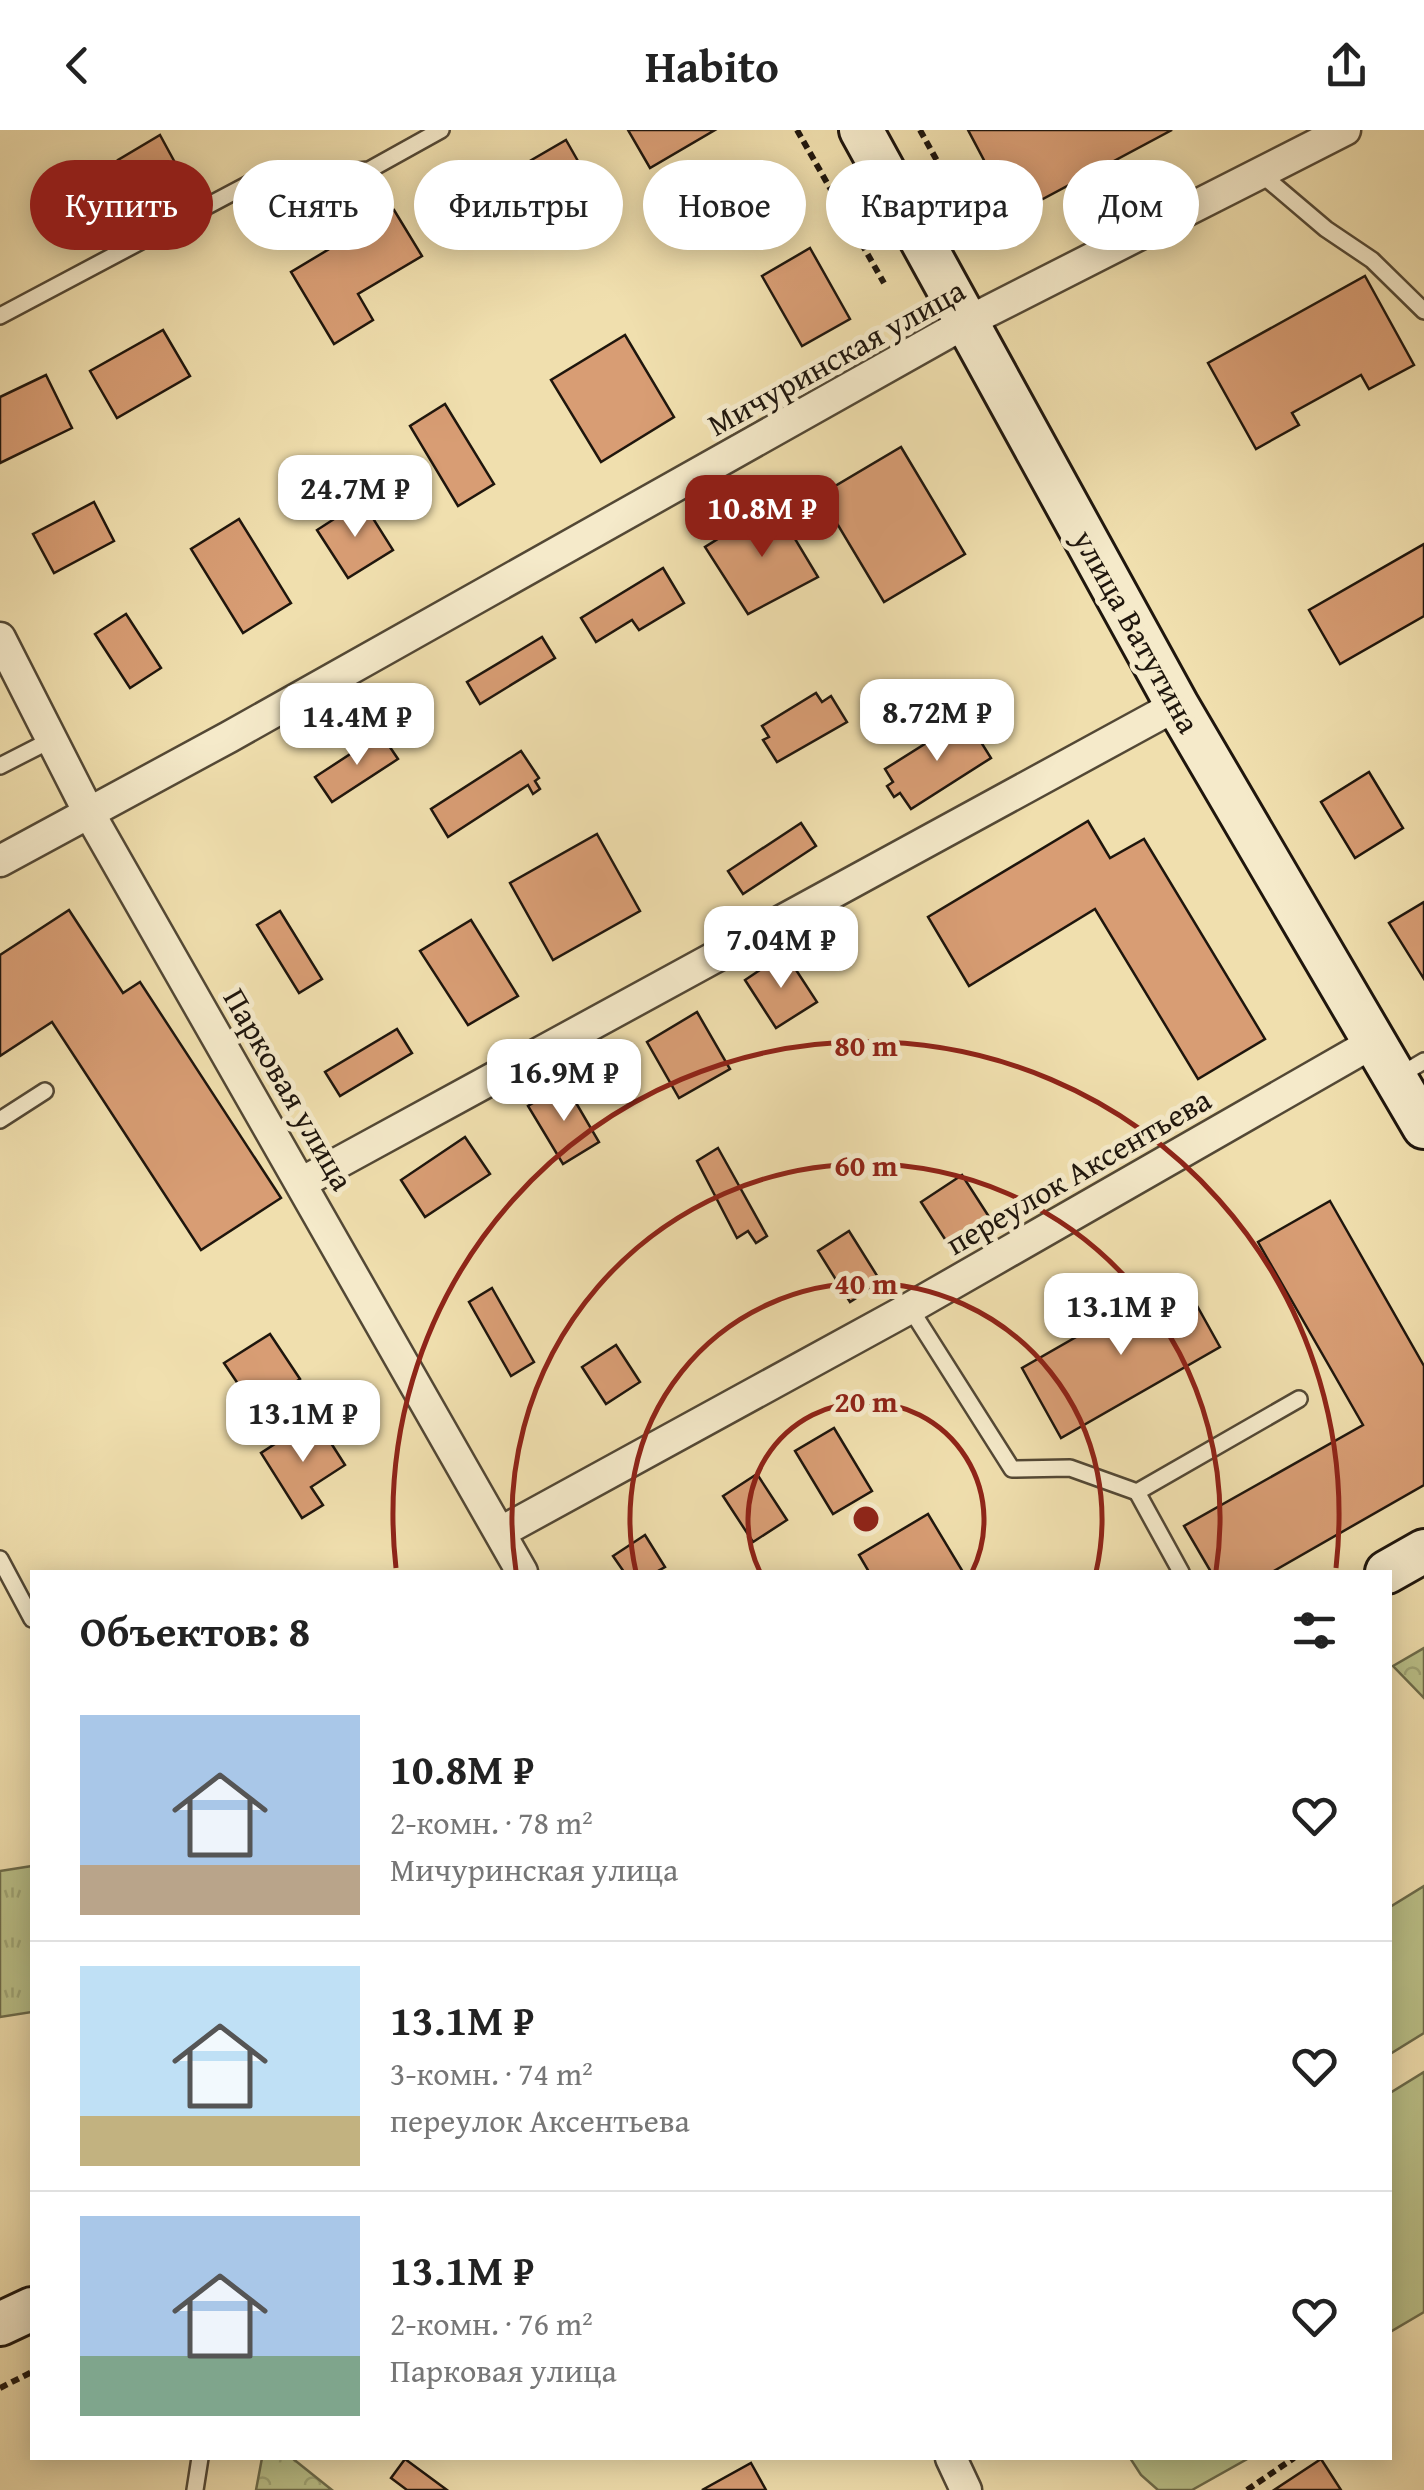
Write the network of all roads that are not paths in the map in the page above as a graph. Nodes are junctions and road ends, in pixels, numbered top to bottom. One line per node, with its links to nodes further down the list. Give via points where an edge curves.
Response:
1 (441, 130): 6 (lane, via 369,170 258,179)
2 (861, 130): 7 (main road, улица Ватутина)
3 (1344, 130): 4 (street, Мичуринская улица)
4 (1260, 173): 5 (lane, via 1372,260); 7 (street, Мичуринская улица)
5 (1424, 310)
6 (0, 316)
7 (966, 322): 9 (main road, улица Ватутина); 12 (street, Мичуринская улица)
8 (0, 638): 10 (street, Парковая улица)
9 (1177, 704): 14 (main road, улица Ватутина); 19 (street)
10 (52, 740): 11 (lane); 12 (street, Парковая улица)
11 (0, 766)
12 (88, 813): 13 (street, Мичуринская улица); 19 (street, Парковая улица)
13 (0, 861)
14 (1374, 1042): 15 (main road, улица Ватутина); 20 (street, переулок Аксентьева)
15 (1410, 1070): 18 (main road, улица Ватутина)
16 (45, 1092): 17 (lane)
17 (0, 1120)
18 (1424, 1127)
19 (302, 1182): 23 (street, Парковая улица)
20 (910, 1308): 22 (lane, via 1012,1469 1070,1468); 23 (street, переулок Аксентьева)
21 (1300, 1399): 22 (lane)
22 (1137, 1492): 27 (lane)
23 (501, 1532): 26 (street, Парковая улица)
24 (1424, 1551): 28 (main road)
25 (0, 1559): 29 (lane)
26 (521, 1570)
27 (1180, 1570)
28 (1391, 1570)
29 (30, 1615)
30 (30, 2309): 31 (main road)
31 (0, 2324)
32 (200, 2460): 34 (lane)
33 (952, 2460): 35 (street)
34 (195, 2490)
35 (966, 2490)

